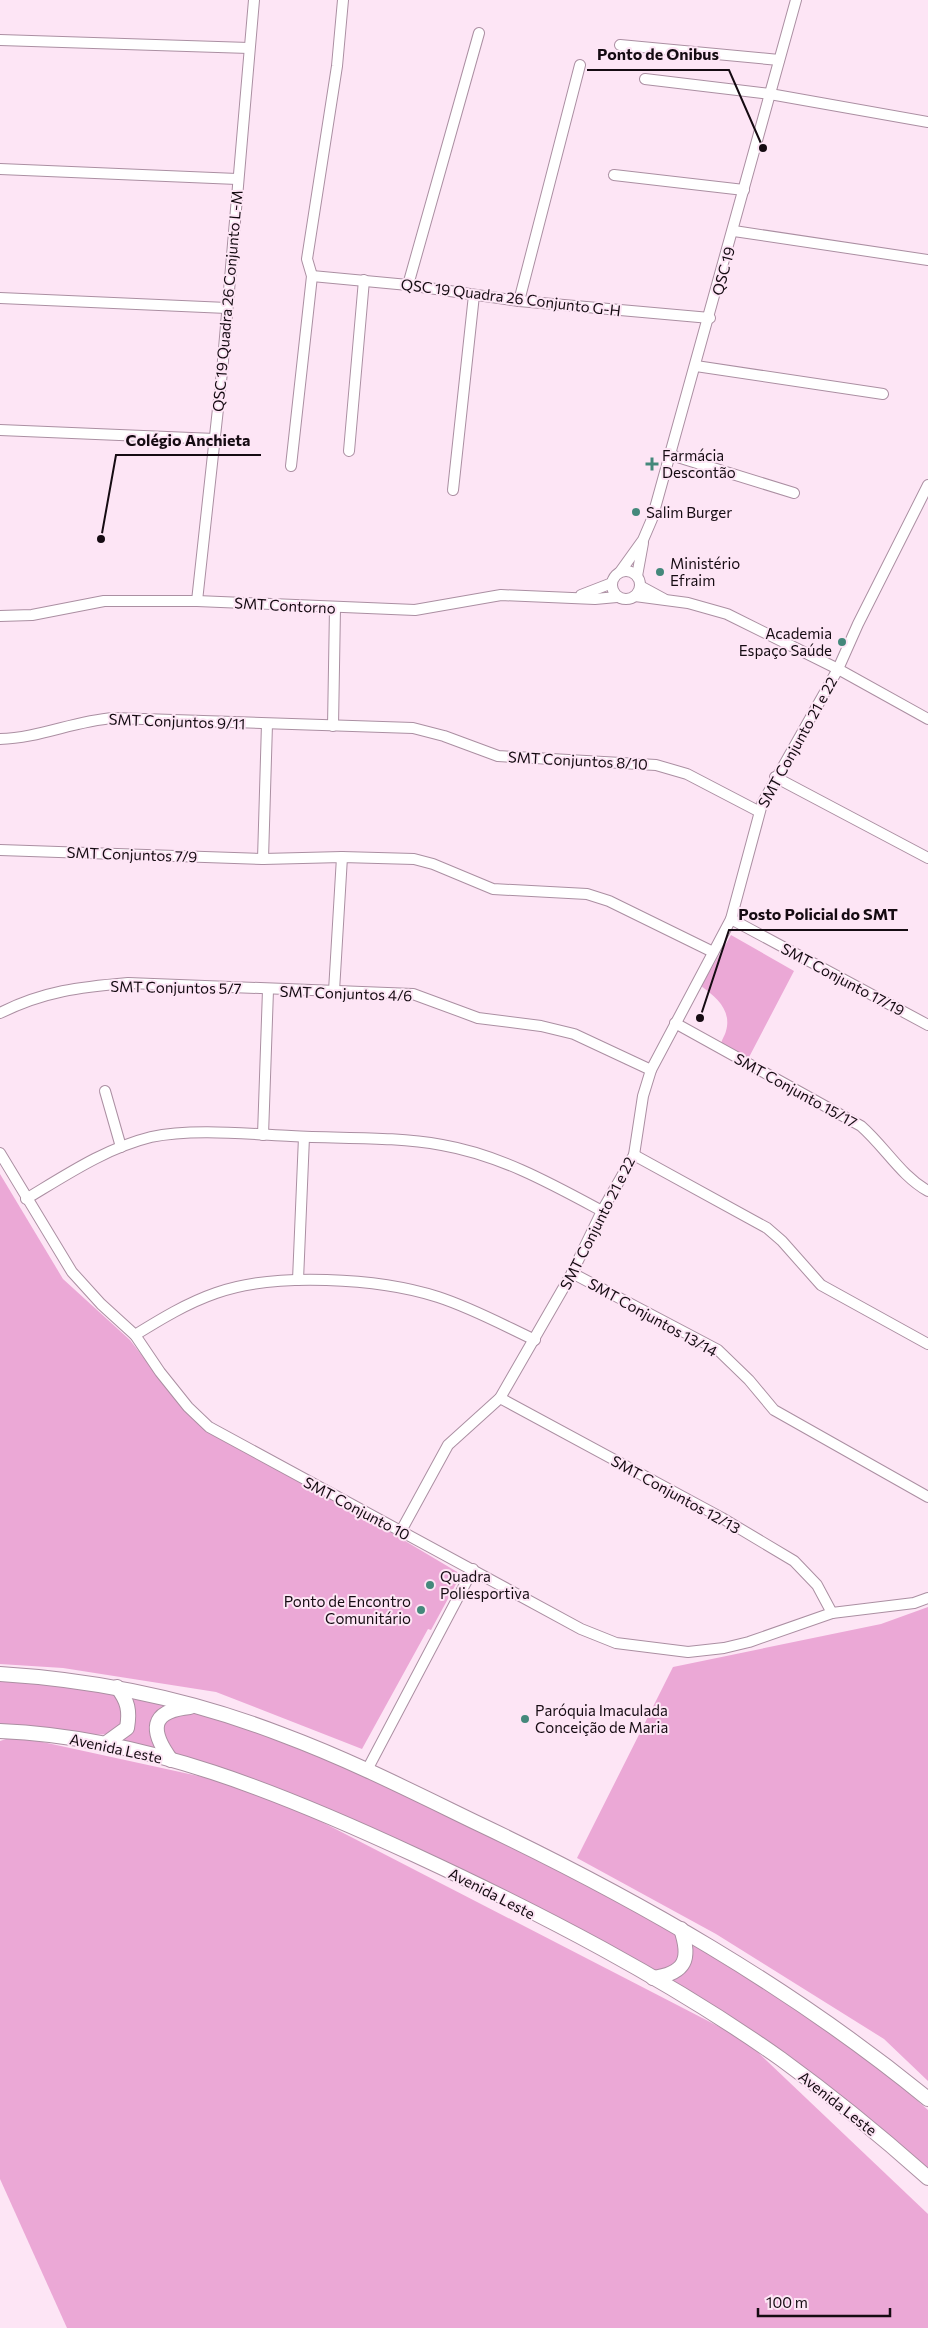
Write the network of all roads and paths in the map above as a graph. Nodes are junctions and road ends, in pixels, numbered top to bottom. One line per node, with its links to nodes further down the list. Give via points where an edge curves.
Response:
1 (254, 0): 7 (street, QSC 19 Quadra 26 Conjunto L-M)
2 (343, 0): 19 (street, via 337,66 307,259)
3 (796, 0): 8 (street, QSC 19)
4 (479, 33): 21 (street)
5 (0, 40): 7 (street)
6 (620, 45): 8 (street)
7 (249, 48): 15 (street, QSC 19 Quadra 26 Conjunto L-M)
8 (779, 60): 11 (street, QSC 19)
9 (580, 65): 24 (street)
10 (645, 79): 11 (street)
11 (770, 94): 12 (street); 16 (street, QSC 19)
12 (928, 122)
13 (0, 170): 15 (street)
14 (614, 175): 16 (street)
15 (237, 178): 25 (street, QSC 19 Quadra 26 Conjunto L-M)
16 (744, 190): 17 (street, QSC 19)
17 (734, 231): 18 (street); 26 (street, QSC 19)
18 (928, 260)
19 (312, 276): 20 (street, QSC 19 Quadra 26 Conjunto G-H); 33 (street)
20 (364, 280): 21 (street, QSC 19 Quadra 26 Conjunto G-H); 31 (street)
21 (408, 285): 22 (street, QSC 19 Quadra 26 Conjunto G-H)
22 (474, 296): 24 (street, QSC 19 Quadra 26 Conjunto G-H); 35 (street)
23 (0, 298): 25 (street)
24 (519, 301): 26 (street, QSC 19 Quadra 26 Conjunto G-H)
25 (227, 308): 30 (street, QSC 19 Quadra 26 Conjunto L-M)
26 (710, 318): 27 (street, QSC 19)
27 (696, 366): 28 (street); 32 (street, QSC 19)
28 (883, 394)
29 (0, 430): 30 (street)
30 (215, 440): 45 (street, QSC 19 Quadra 26 Conjunto L-M)
31 (350, 451)
32 (670, 455): 36 (street); 37 (street, QSC 19, via 652,520)
33 (291, 466)
34 (928, 485): 48 (street, SMT Conjunto 21 e 22)
35 (453, 490)
36 (794, 493)
37 (643, 540): 38 (street, QSC 19); 39 (street, QSC 19)
38 (620, 572): 39 (street, via 629,571); 40 (street)
39 (639, 581): 42 (street); 44 (street)
40 (612, 583): 41 (street, SMT Contorno, via 586,594); 43 (street)
41 (570, 596): 43 (street, SMT Contorno); 46 (street, SMT Contorno, via 502,595 416,610)
42 (635, 596): 43 (street); 44 (street)
43 (618, 597)
44 (665, 600): 48 (street, via 727,614)
45 (197, 601): 46 (street, SMT Contorno); 47 (street, SMT Contorno, via 104,601 32,615)
46 (335, 608): 51 (street)
47 (0, 616)
48 (838, 669): 49 (street); 53 (street, SMT Conjunto 21 e 22)
49 (928, 719)
50 (266, 724): 51 (street, SMT Conjuntos 9/11); 52 (street, SMT Conjuntos 9/11, via 92,719 36,736); 58 (street)
51 (333, 726): 54 (street, SMT Conjuntos 8/10, via 426,730 498,756 656,765 687,774)
52 (0, 739)
53 (775, 777): 54 (street, SMT Conjunto 21 e 22); 57 (street)
54 (758, 812): 59 (street, SMT Conjunto 21 e 22)
55 (0, 850): 58 (street, SMT Conjuntos 7/9)
56 (342, 857): 58 (street, SMT Conjuntos 7/9); 60 (street, SMT Conjuntos 7/9, via 414,860 433,864 493,889 587,894 609,901); 62 (street)
57 (928, 858)
58 (263, 859)
59 (731, 919): 60 (street, SMT Conjunto 21 e 22); 65 (street, SMT Conjunto 17/19)
60 (712, 952): 64 (street, SMT Conjunto 21 e 22)
61 (268, 990): 62 (street, SMT Conjuntos 4/6); 63 (street, SMT Conjuntos 5/7, via 128,983 47,994); 68 (street)
62 (334, 991): 66 (street, SMT Conjuntos 4/6, via 413,994 478,1018 557,1029)
63 (0, 1013)
64 (675, 1023): 66 (street, SMT Conjunto 21 e 22); 73 (street, SMT Conjunto 15/17, via 861,1126 908,1176)
65 (928, 1025)
66 (651, 1070): 72 (street, SMT Conjunto 21 e 22, via 643,1096)
67 (105, 1091): 70 (street)
68 (263, 1135): 69 (street); 70 (street, via 186,1134 153,1137)
69 (304, 1137): 75 (street, via 405,1140 444,1145 530,1173); 77 (street)
70 (121, 1146): 74 (street)
71 (0, 1153): 74 (street, SMT Conjunto 10)
72 (634, 1155): 75 (street, SMT Conjunto 21 e 22); 80 (street, via 767,1228 821,1285)
73 (928, 1192)
74 (26, 1199): 78 (street, SMT Conjunto 10, via 72,1272)
75 (602, 1212): 76 (street, SMT Conjunto 21 e 22)
76 (572, 1273): 79 (street, SMT Conjunto 21 e 22); 82 (street, SMT Conjuntos 13/14, via 718,1350 774,1410)
77 (298, 1280): 78 (street, via 245,1284 215,1293 171,1313); 79 (street, via 362,1283 436,1296 477,1311)
78 (135, 1335): 83 (street, SMT Conjunto 10, via 188,1407 210,1427)
79 (535, 1340): 81 (street, SMT Conjunto 21 e 22)
80 (928, 1344)
81 (500, 1398): 83 (street, SMT Conjunto 21 e 22, via 448,1445); 86 (street, SMT Conjuntos 12/13, via 729,1522 794,1561 817,1585)
82 (928, 1497)
83 (401, 1531): 84 (street, SMT Conjunto 10)
84 (473, 1569): 86 (street, SMT Conjunto 10, via 581,1629 616,1643 652,1649 688,1652 724,1648); 93 (street)
85 (928, 1598): 86 (street, via 914,1604)
86 (832, 1613)
87 (0, 1674): 88 (main road)
88 (117, 1687): 89 (main road); 91 (main road, via 129,1712 127,1728)
89 (194, 1706): 92 (main road, via 168,1712 160,1718 159,1743); 93 (main road, via 282,1734)
90 (0, 1731): 91 (main road, Avenida Leste)
91 (105, 1744): 92 (main road, Avenida Leste)
92 (171, 1760): 95 (main road, Avenida Leste, via 274,1793 364,1831 472,1882)
93 (367, 1770): 94 (main road, via 526,1846)
94 (681, 1929): 95 (main road, via 685,1961 669,1976); 96 (main road, via 809,2009)
95 (653, 1978): 97 (main road, Avenida Leste, via 779,2058 881,2136)
96 (928, 2100)
97 (928, 2178)

